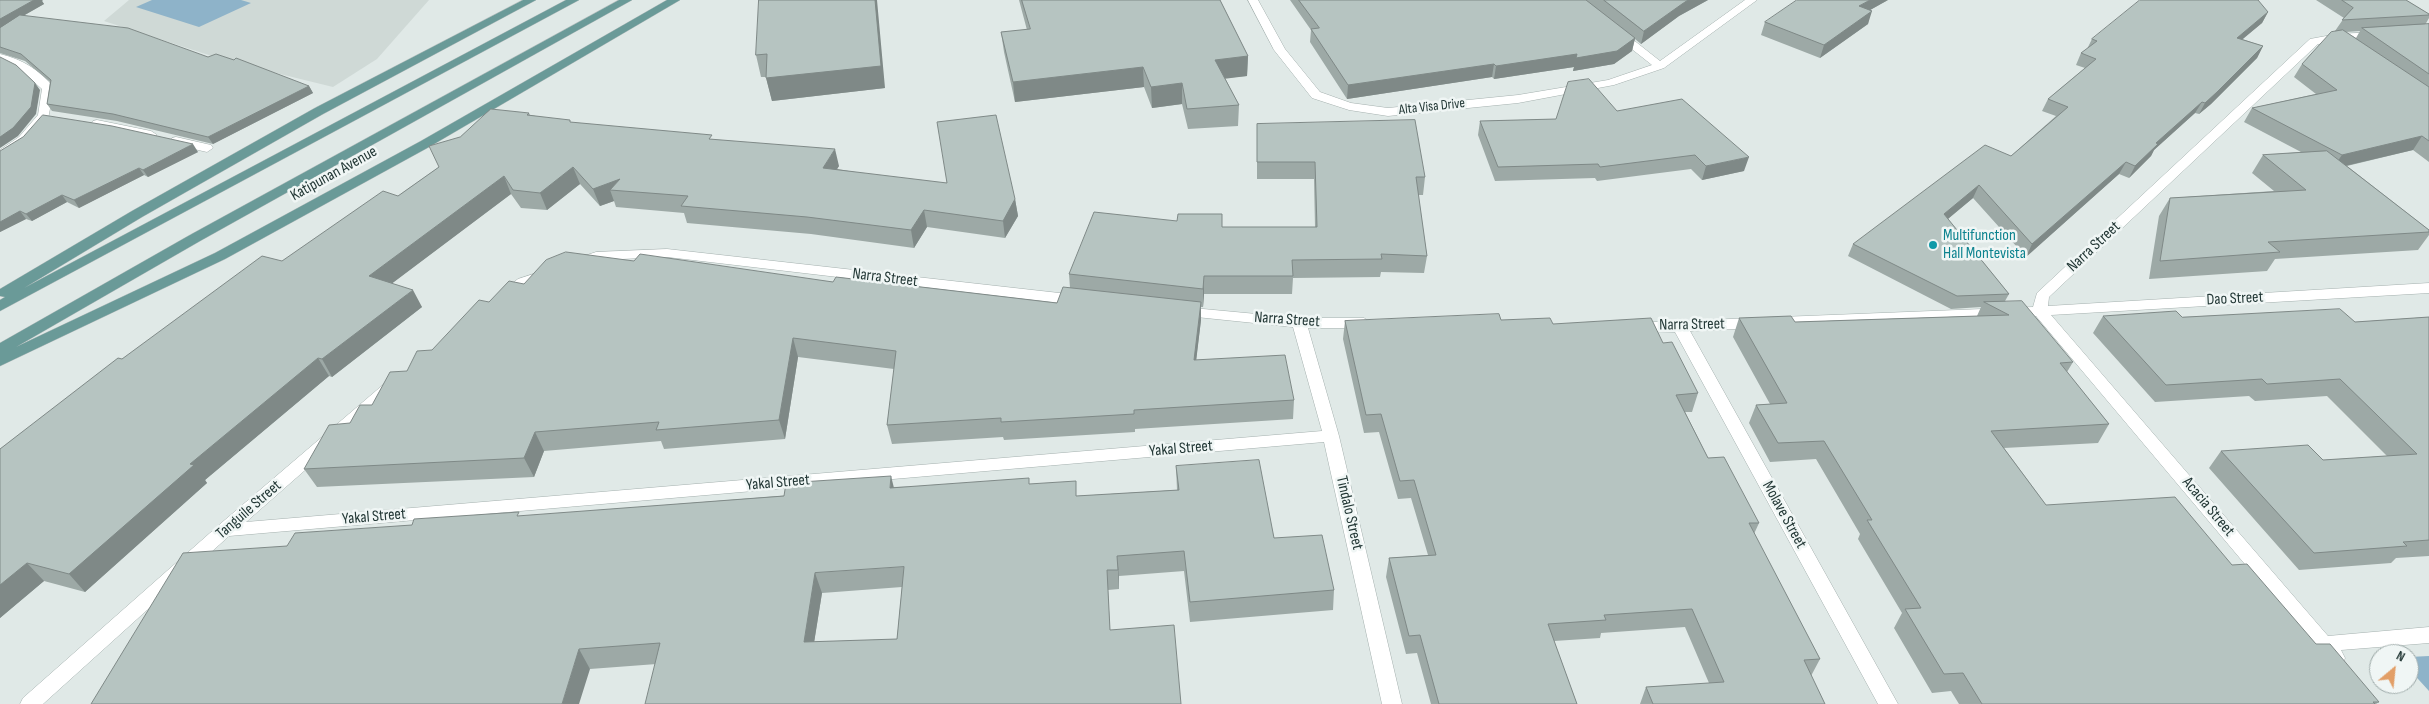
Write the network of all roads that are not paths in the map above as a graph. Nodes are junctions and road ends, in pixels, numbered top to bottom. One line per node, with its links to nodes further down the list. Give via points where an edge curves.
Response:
1 (531, 0): 17 (main road, via 319,111)
2 (574, 0): 20 (main road)
3 (627, 0): 27 (main road, Katipunan Avenue)
4 (675, 0): 28 (main road, Katipunan Avenue, via 425,144 220,256)
5 (1253, 0): 12 (street, Alta Visa Drive, via 1280,50 1316,94 1349,106 1388,112 1518,99 1610,83)
6 (1752, 0): 12 (street, Alta Visa Drive)
7 (1606, 24): 12 (street)
8 (2391, 34): 9 (street, Narra Street)
9 (2337, 37): 10 (street); 22 (street, Narra Street, via 2314,41 2042,296)
10 (2352, 48)
11 (0, 57): 15 (street, via 33,72 48,88 49,116)
12 (1660, 66)
13 (81, 121): 14 (street)
14 (207, 148)
15 (0, 156)
16 (2429, 288): 22 (street, Dao Street)
17 (0, 296)
18 (1087, 301): 19 (street, Narra Street, via 667,253 596,256 523,282)
19 (493, 303)
20 (0, 306)
21 (1165, 310): 23 (street, Narra Street)
22 (2040, 311): 26 (street, Narra Street); 33 (street, Acacia Street)
23 (1299, 323): 24 (street, Narra Street); 30 (street, Tindalo Street)
24 (1377, 324)
25 (1621, 326): 26 (street, Narra Street)
26 (1680, 327): 37 (street, Molave Street)
27 (0, 350)
28 (0, 360)
29 (404, 376): 31 (street, Tanguile Street)
30 (1331, 436): 31 (street, Yakal Street); 36 (street, Tindalo Street)
31 (225, 530): 35 (street, Tanguile Street)
32 (2429, 635): 33 (street)
33 (2324, 644): 34 (street, Acacia Street)
34 (2350, 674)
35 (30, 704)
36 (1392, 704)
37 (1888, 704)

